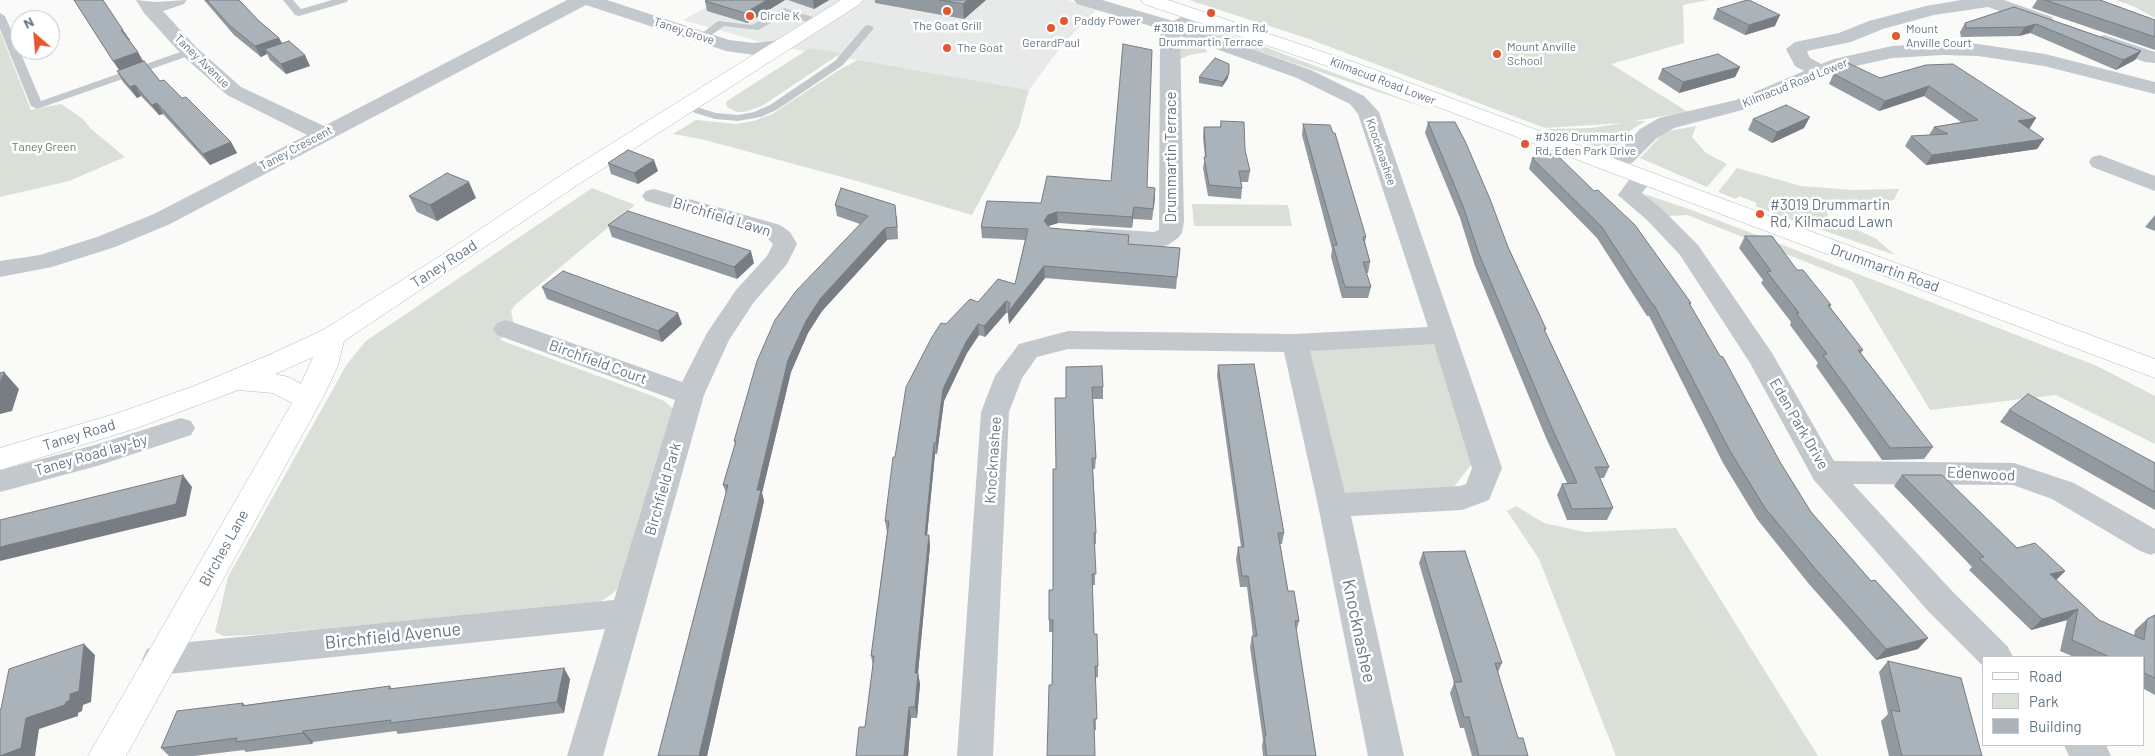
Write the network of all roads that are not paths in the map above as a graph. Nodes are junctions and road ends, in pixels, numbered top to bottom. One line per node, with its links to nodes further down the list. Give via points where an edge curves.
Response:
1 (178, 0): 9 (street)
2 (288, 0): 3 (lane, via 299,13)
3 (343, 0)
4 (581, 0): 25 (street, Taney Crescent)
5 (589, 0): 18 (street, Taney Grove)
6 (854, 0): 14 (main road, Taney Road)
7 (1083, 0): 13 (street, Knocknashee, via 1149,21)
8 (1150, 0): 13 (main road, Kilmacud Road Lower)
9 (148, 4): 20 (street, Taney Avenue)
10 (798, 4): 11 (lane)
11 (784, 11): 14 (lane); 18 (lane, via 754,28 722,23)
12 (0, 16): 20 (lane, via 37,106)
13 (1187, 21): 27 (main road, Kilmacud Road Lower, via 1352,68); 30 (street, Drummartin Terrace, via 1170,35 1170,233 1159,240); 34 (street, Knocknashee, via 1197,37 1304,74 1356,100 1368,112)
14 (818, 22): 19 (main road, Taney Road)
15 (2062, 26): 22 (street, via 1989,1 1933,10 1876,25 1844,38 1796,49 1802,62)
16 (870, 28): 24 (lane, via 839,63 757,115 738,118 715,116)
17 (2089, 36): 21 (street)
18 (702, 37): 19 (street, Taney Grove, via 754,49)
19 (782, 46): 24 (main road, Taney Road)
20 (190, 52): 25 (street, Taney Avenue, via 234,91)
21 (2152, 58)
22 (1820, 72): 23 (street, Kilmacud Road Lower, via 1892,52 1978,50 2045,60); 27 (street, Kilmacud Road Lower, via 1736,106 1660,126 1648,134)
23 (2155, 88)
24 (687, 107): 35 (main road, Taney Road)
25 (323, 134): 32 (street, Taney Crescent, via 146,226 43,262)
26 (2100, 162): 28 (street)
27 (1627, 168): 37 (main road, Drummartin Road); 43 (street, Eden Park Drive, via 1630,195 1655,215 1688,250 1762,360)
28 (2155, 184)
29 (654, 196): 31 (street, Birchfield Lawn, via 772,230)
30 (1068, 233)
31 (784, 244): 39 (street, Birchfield Park, via 778,259 745,296 716,339)
32 (0, 270)
33 (506, 330): 39 (street, Birchfield Court)
34 (1444, 335): 36 (street, Knocknashee); 45 (street, Knocknashee, via 1486,468 1478,492 1462,498)
35 (332, 336): 38 (main road, Taney Road); 40 (main road, Birches Lane, via 324,368)
36 (1295, 343): 45 (street, Knocknashee); 53 (street, Knocknashee, via 1068,340 1028,350 1009,376 996,412)
37 (2155, 369)
38 (237, 380): 40 (main road, via 278,384); 42 (main road, Taney Road, via 127,421)
39 (690, 395): 47 (street, Birchfield Park)
40 (308, 399): 49 (main road, Birches Lane)
41 (181, 428): 44 (street, Taney Road lay-by)
42 (0, 458)
43 (1825, 472): 46 (street, Edenwood, via 2014,474 2063,491); 48 (street, Eden Park Drive, via 1940,601)
44 (0, 481)
45 (1333, 505): 54 (street, Knocknashee)
46 (2151, 542)
47 (628, 613): 49 (street, Birchfield Avenue); 52 (street, Birchfield Park)
48 (1995, 656)
49 (159, 660): 51 (main road, Birches Lane)
50 (2083, 746): 55 (street)
51 (106, 756)
52 (585, 756)
53 (975, 756)
54 (1386, 756)
55 (2094, 756)

